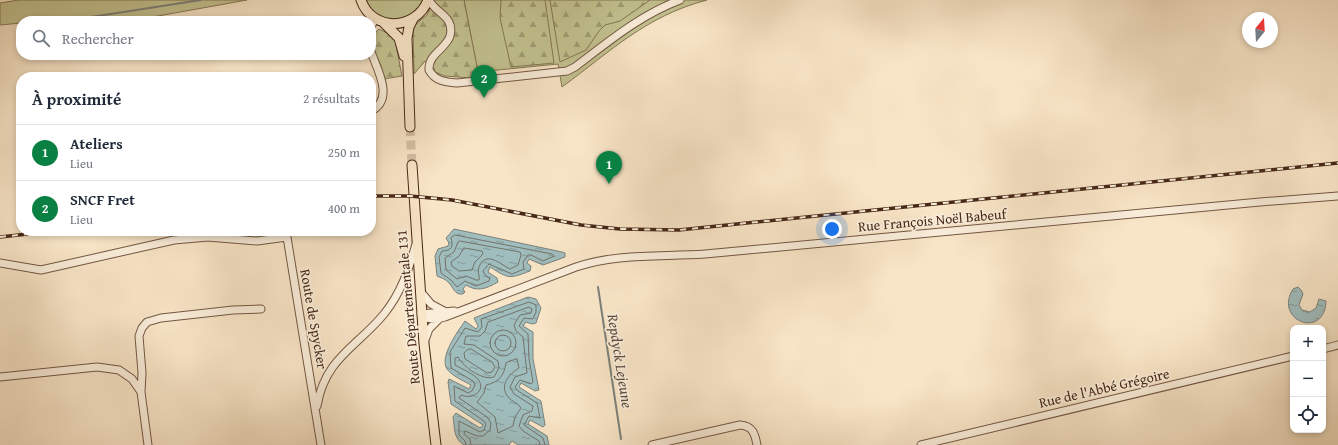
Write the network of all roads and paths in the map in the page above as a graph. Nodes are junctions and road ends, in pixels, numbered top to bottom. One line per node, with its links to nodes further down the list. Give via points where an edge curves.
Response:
1 (361, 0): 6 (main road)
2 (428, 0): 4 (main road); 5 (street)
3 (680, 0): 5 (street, via 628,27 567,71 462,83 440,81 429,70 430,60 450,35 449,22)
4 (423, 10): 5 (street, via 431,9); 7 (main road)
5 (442, 13)
6 (371, 16)
7 (412, 19): 8 (main road, via 397,24); 10 (main road, via 408,36)
8 (376, 23): 10 (main road, via 399,38)
9 (374, 60): 11 (street, via 383,89)
10 (407, 73): 12 (main road)
11 (376, 107)
12 (410, 127)
13 (412, 165): 17 (main road, Route Départementale 131)
14 (1338, 196): 21 (street, Rue François Noël Babeuf, via 705,254 616,257 587,263)
15 (277, 236): 18 (street, via 256,241 208,237 178,239 41,270)
16 (286, 236): 31 (street, Route de Spycker)
17 (416, 244): 19 (main road, Route Départementale 131); 31 (street, Route de Spycker, via 396,296 381,318 334,363 322,388)
18 (0, 263)
19 (420, 291): 22 (street, via 434,306); 23 (main road, Route Départementale 131)
20 (261, 309): 30 (street, via 237,309 147,322 139,338)
21 (464, 309): 22 (street, Rue François Noël Babeuf); 24 (street, Rue François Noël Babeuf)
22 (448, 312): 23 (street, Rue François Noël Babeuf)
23 (421, 316): 24 (street, Rue François Noël Babeuf); 25 (main road, Route Départementale 131)
24 (440, 318): 25 (street, via 429,329)
25 (424, 344): 34 (main road, Route Départementale 131)
26 (1338, 345): 27 (street)
27 (1326, 348)
28 (1290, 357): 37 (street, Rue de l'Abbé Grégoire)
29 (0, 378): 30 (street, via 110,367 127,374)
30 (141, 392): 32 (street)
31 (316, 411): 33 (street, Route de Spycker)
32 (148, 445)
33 (321, 445)
34 (436, 445)
35 (652, 445): 36 (street, via 740,425 752,429)
36 (757, 445)
37 (921, 445)

